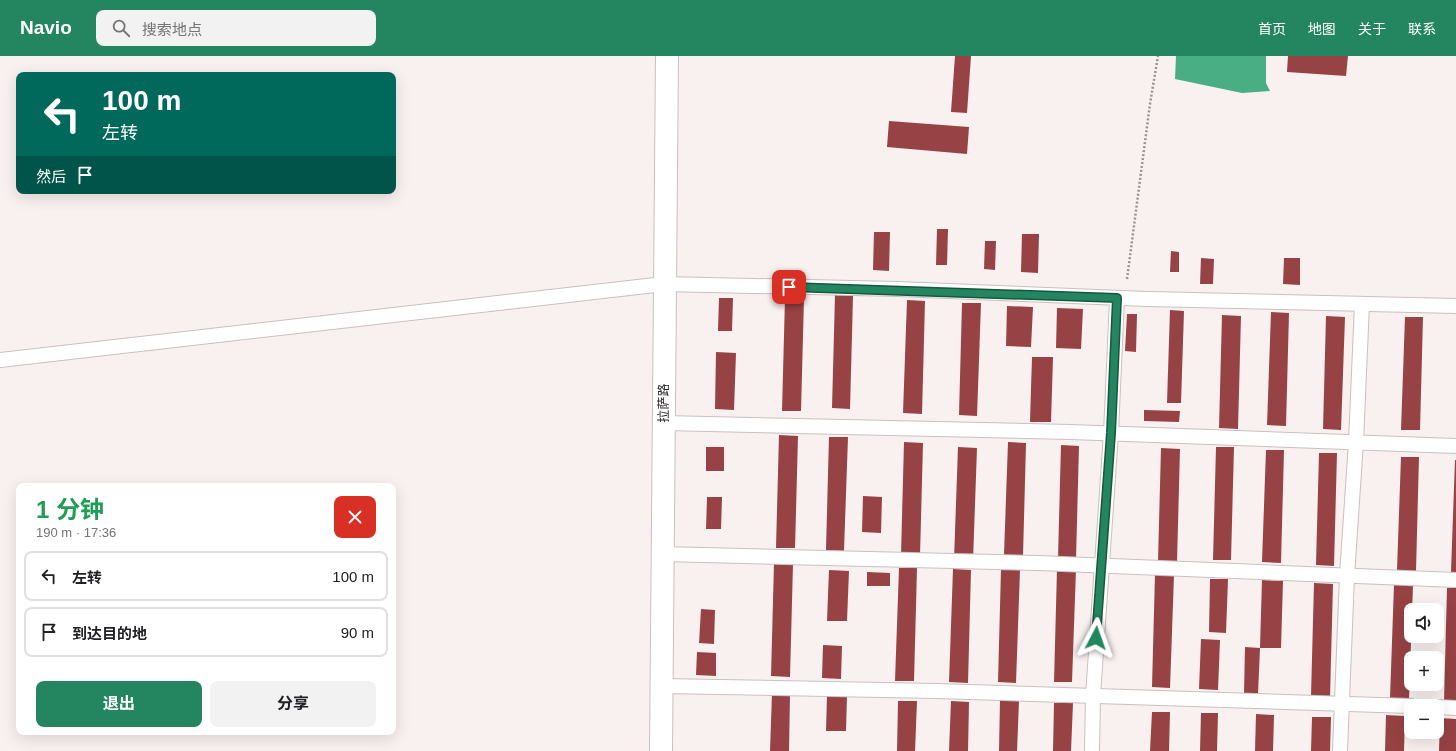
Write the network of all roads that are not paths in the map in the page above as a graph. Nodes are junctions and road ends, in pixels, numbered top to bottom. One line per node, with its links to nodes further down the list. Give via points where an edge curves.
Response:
1 (667, 56): 2 (street, 拉萨路)
2 (664, 284): 3 (lane, via 898,289); 6 (lane); 7 (street, 拉萨路)
3 (1120, 298): 4 (lane); 8 (lane)
4 (1362, 304): 5 (lane); 9 (lane)
5 (1456, 306)
6 (0, 360)
7 (663, 423): 8 (lane); 11 (street, 拉萨路)
8 (1111, 433): 9 (lane); 12 (lane)
9 (1356, 442): 10 (lane); 13 (lane)
10 (1456, 446)
11 (662, 554): 12 (lane); 15 (street, 拉萨路)
12 (1100, 566): 13 (lane); 16 (lane)
13 (1347, 576): 14 (lane); 17 (lane)
14 (1456, 580)
15 (661, 686): 16 (lane); 21 (street, 拉萨路)
16 (1093, 696): 17 (lane); 22 (lane)
17 (1343, 704): 18 (lane); 23 (lane)
18 (1404, 706)
19 (1444, 707): 20 (lane)
20 (1456, 708)
21 (661, 751)
22 (1092, 751)
23 (1340, 751)

